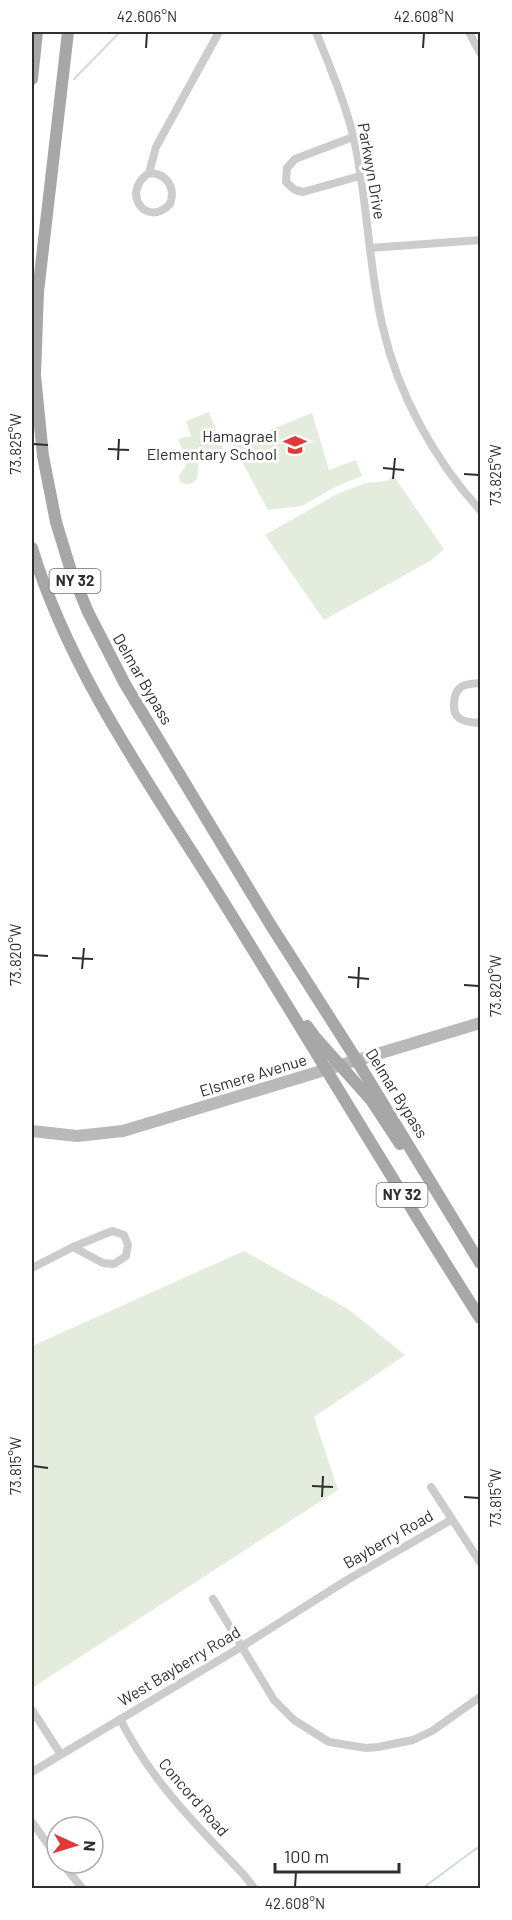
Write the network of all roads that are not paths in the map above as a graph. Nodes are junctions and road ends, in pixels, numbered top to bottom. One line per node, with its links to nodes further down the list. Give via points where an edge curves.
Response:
1 (37, 32): 7 (main road)
2 (68, 32): 19 (main road, Delmar Bypass / NY 32, via 35,332 36,397 56,522 79,592 125,684)
3 (219, 32): 9 (street, via 156,147)
4 (316, 32): 8 (street, Parkwyn Drive)
5 (469, 32): 6 (street)
6 (480, 53)
7 (32, 80)
8 (353, 136): 10 (street, Parkwyn Drive); 10 (street, via 295,159 287,168 286,182 303,192)
9 (149, 173): 9 (street, via 136,188 138,204 151,213 159,212 170,204 171,186 161,175)
10 (360, 176): 12 (street, Parkwyn Drive)
11 (480, 240): 12 (street)
12 (370, 248): 13 (street, Parkwyn Drive, via 383,327 413,410 450,472)
13 (480, 510)
14 (32, 548): 17 (main road, NY 32, via 51,606 77,661)
15 (480, 683): 16 (street, via 460,688 454,712 465,721)
16 (480, 721)
17 (234, 919): 20 (main road, via 315,1037); 21 (main road, NY 32)
18 (480, 1023): 19 (main road, Elsmere Avenue)
19 (357, 1060): 20 (main road, Elsmere Avenue); 23 (main road, Delmar Bypass / NY 32)
20 (340, 1065): 21 (main road, Elsmere Avenue); 23 (main road, via 371,1100)
21 (325, 1070): 22 (main road, Elsmere Avenue, via 124,1131 77,1136); 27 (main road, NY 32)
22 (32, 1131)
23 (442, 1200): 25 (main road, Delmar Bypass / NY 32)
24 (73, 1247): 24 (street, via 103,1263 114,1264 126,1256 128,1245 124,1235 112,1231); 26 (street)
25 (480, 1263)
26 (32, 1268)
27 (480, 1318)
28 (431, 1487): 29 (street)
29 (451, 1520): 30 (street); 31 (street, Bayberry Road)
30 (480, 1562)
31 (340, 1585): 33 (street, West Bayberry Road)
32 (213, 1599): 33 (street)
33 (241, 1647): 34 (street, via 274,1700 294,1720 329,1742 366,1748 413,1740); 36 (street, West Bayberry Road)
34 (480, 1697)
35 (32, 1710): 37 (street)
36 (120, 1719): 37 (street, West Bayberry Road); 43 (street, Concord Road, via 161,1786)
37 (60, 1753): 38 (street, West Bayberry Road)
38 (32, 1772)
39 (32, 1822): 40 (street)
40 (45, 1840)
41 (72, 1875): 42 (street)
42 (82, 1888)
43 (254, 1888)

